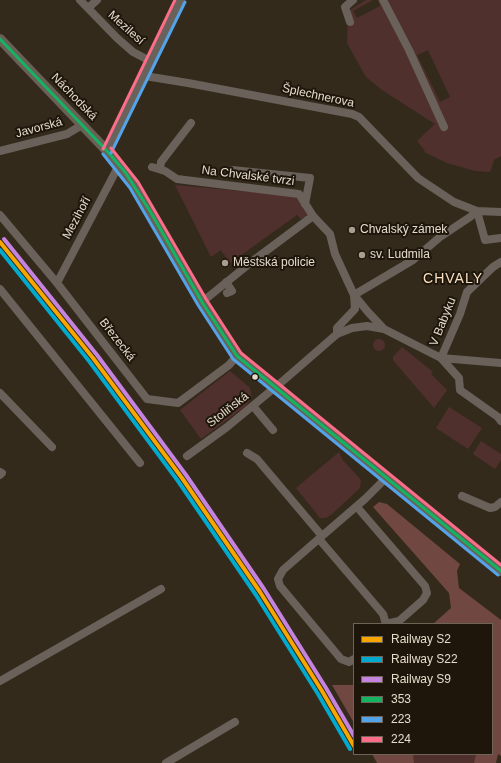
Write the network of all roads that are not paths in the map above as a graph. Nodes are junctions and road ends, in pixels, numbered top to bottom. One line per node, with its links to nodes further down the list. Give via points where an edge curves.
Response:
1 (80, 0): 6 (street, Mezilesí)
2 (97, 0): 6 (street)
3 (181, 0): 9 (street)
4 (353, 0): 7 (street, via 345,8)
5 (383, 0): 13 (street)
6 (88, 8): 9 (street, Mezilesí, via 133,52)
7 (350, 22)
8 (0, 39): 12 (main road, Náchodská)
9 (152, 62): 10 (street)
10 (145, 76): 15 (street); 19 (street, Šplechnerova, via 352,114 359,117 418,178 454,202)
11 (191, 123): 18 (street, Na Chvalské tvrzi, via 156,168 177,179 299,194)
12 (82, 125): 14 (street, Javorská, via 67,134); 15 (main road, Náchodská)
13 (444, 127)
14 (0, 151)
15 (107, 151): 16 (main road, Náchodská)
16 (119, 165): 26 (street, Mezihoří); 30 (main road, Náchodská, via 150,211)
17 (232, 170): 18 (street, via 310,178)
18 (305, 204): 22 (street, Na Chvalské tvrzi)
19 (477, 211): 20 (street, Šplechnerova); 23 (street, via 485,240); 29 (street, via 413,260)
20 (501, 211)
21 (0, 214): 26 (street, Březecká)
22 (313, 216): 25 (street); 29 (street, Na Chvalské tvrzi, via 330,234 335,254)
23 (501, 238)
24 (501, 262): 34 (street, V Babyku, via 492,267 467,292)
25 (226, 282): 28 (street, via 232,291); 30 (street)
26 (57, 283): 33 (street, Březecká, via 147,399 178,403 229,365)
27 (0, 289): 44 (street)
28 (227, 294)
29 (354, 295): 31 (street, Na Chvalské tvrzi); 32 (street, Stoliňská, via 355,309 337,328)
30 (202, 302): 33 (main road, Náchodská)
31 (384, 329): 32 (street, Stoliňská, via 367,326); 34 (street, Stoliňská)
32 (337, 334): 36 (street, Stoliňská)
33 (237, 356): 36 (main road, Náchodská)
34 (441, 358): 35 (street, Stoliňská); 39 (street, via 459,378 460,390)
35 (501, 363)
36 (275, 388): 38 (street, Stoliňská); 47 (main road, Náchodská)
37 (0, 394): 41 (street)
38 (253, 406): 40 (street); 43 (street, Stoliňská)
39 (501, 421)
40 (273, 430)
41 (52, 447)
42 (247, 453): 51 (street, via 257,459)
43 (187, 456)
44 (140, 463)
45 (0, 472): 46 (street)
46 (0, 475)
47 (386, 478): 50 (street); 52 (main road, Náchodská)
48 (462, 496): 49 (street, via 490,508)
49 (501, 502)
50 (357, 507): 51 (street); 55 (street, via 425,586 427,593 423,600 399,621)
51 (321, 537): 54 (street, via 382,614); 56 (street, via 282,570 278,579 280,586 341,659 349,662)
52 (501, 571)
53 (162, 589): 57 (street)
54 (386, 623)
55 (390, 623)
56 (353, 660)
57 (0, 681)
58 (235, 722): 59 (street)
59 (166, 763)

